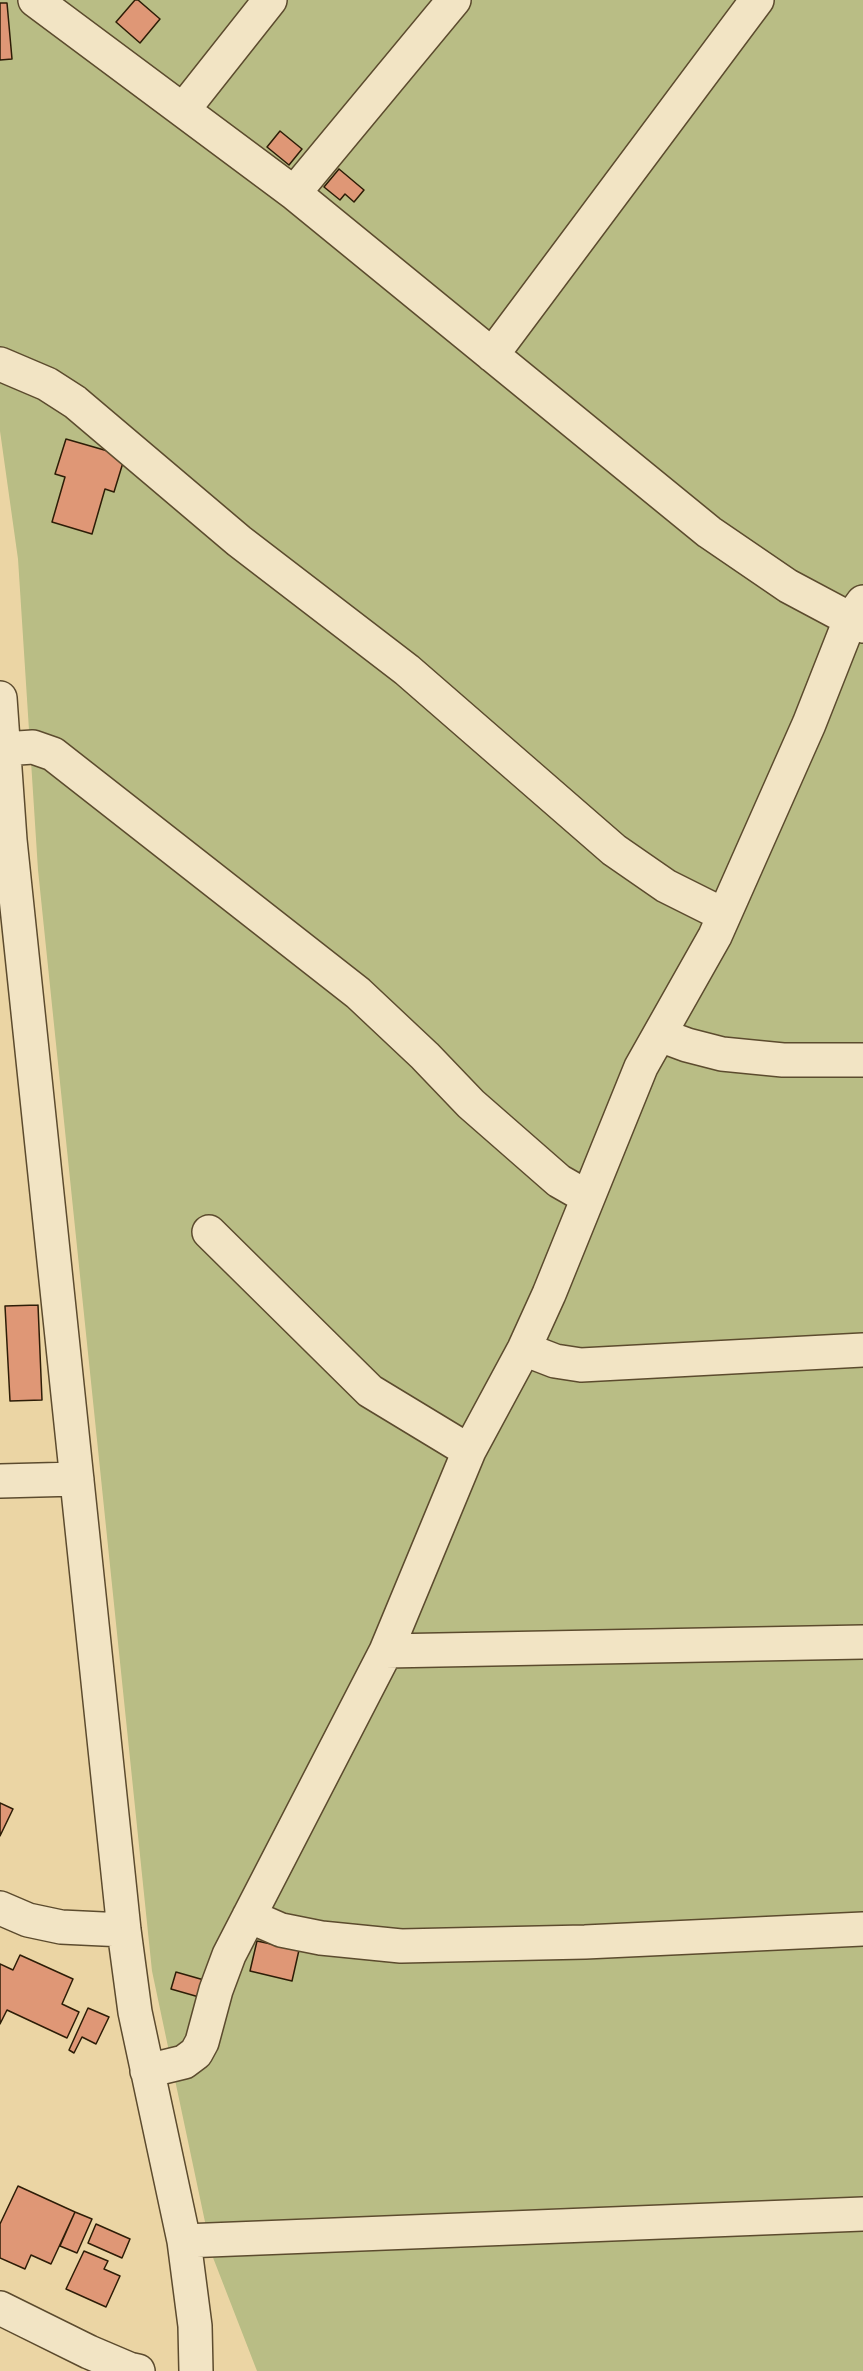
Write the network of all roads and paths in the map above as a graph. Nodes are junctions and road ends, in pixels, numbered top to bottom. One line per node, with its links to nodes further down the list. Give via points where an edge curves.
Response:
1 (35, 0): 5 (street)
2 (270, 0): 5 (street)
3 (454, 0): 6 (street)
4 (757, 0): 7 (street)
5 (183, 110): 6 (street)
6 (294, 193): 7 (street)
7 (492, 355): 9 (street, via 710,532 788,586)
8 (0, 364): 13 (street, via 75,402 239,541 407,670 614,850 666,886)
9 (859, 616): 13 (street)
10 (0, 698): 11 (street)
11 (2, 753): 12 (street); 16 (street, via 33,747 53,754 358,993 471,1104 559,1181)
12 (5, 837): 21 (street)
13 (724, 915): 14 (street)
14 (660, 1035): 15 (street, via 722,1054 783,1060); 16 (street, via 641,1067)
15 (863, 1060)
16 (587, 1197): 18 (street)
17 (209, 1232): 20 (street, via 370,1391)
18 (524, 1349): 19 (street, via 555,1361 581,1365); 20 (street)
19 (863, 1350)
20 (469, 1451): 24 (street)
21 (77, 1479): 22 (street); 28 (street)
22 (0, 1481)
23 (863, 1642): 24 (street)
24 (386, 1651): 26 (street)
25 (0, 1908): 28 (street, via 28,1920 61,1927)
26 (249, 1916): 27 (street, via 281,1930 321,1938 401,1946); 29 (street, via 229,1955 196,2053 184,2062)
27 (863, 1929)
28 (124, 1930): 29 (street)
29 (147, 2070): 31 (street)
30 (863, 2214): 31 (street)
31 (184, 2241): 34 (street, via 195,2326)
32 (0, 2308): 33 (street, via 88,2352)
33 (138, 2371)
34 (196, 2371)

